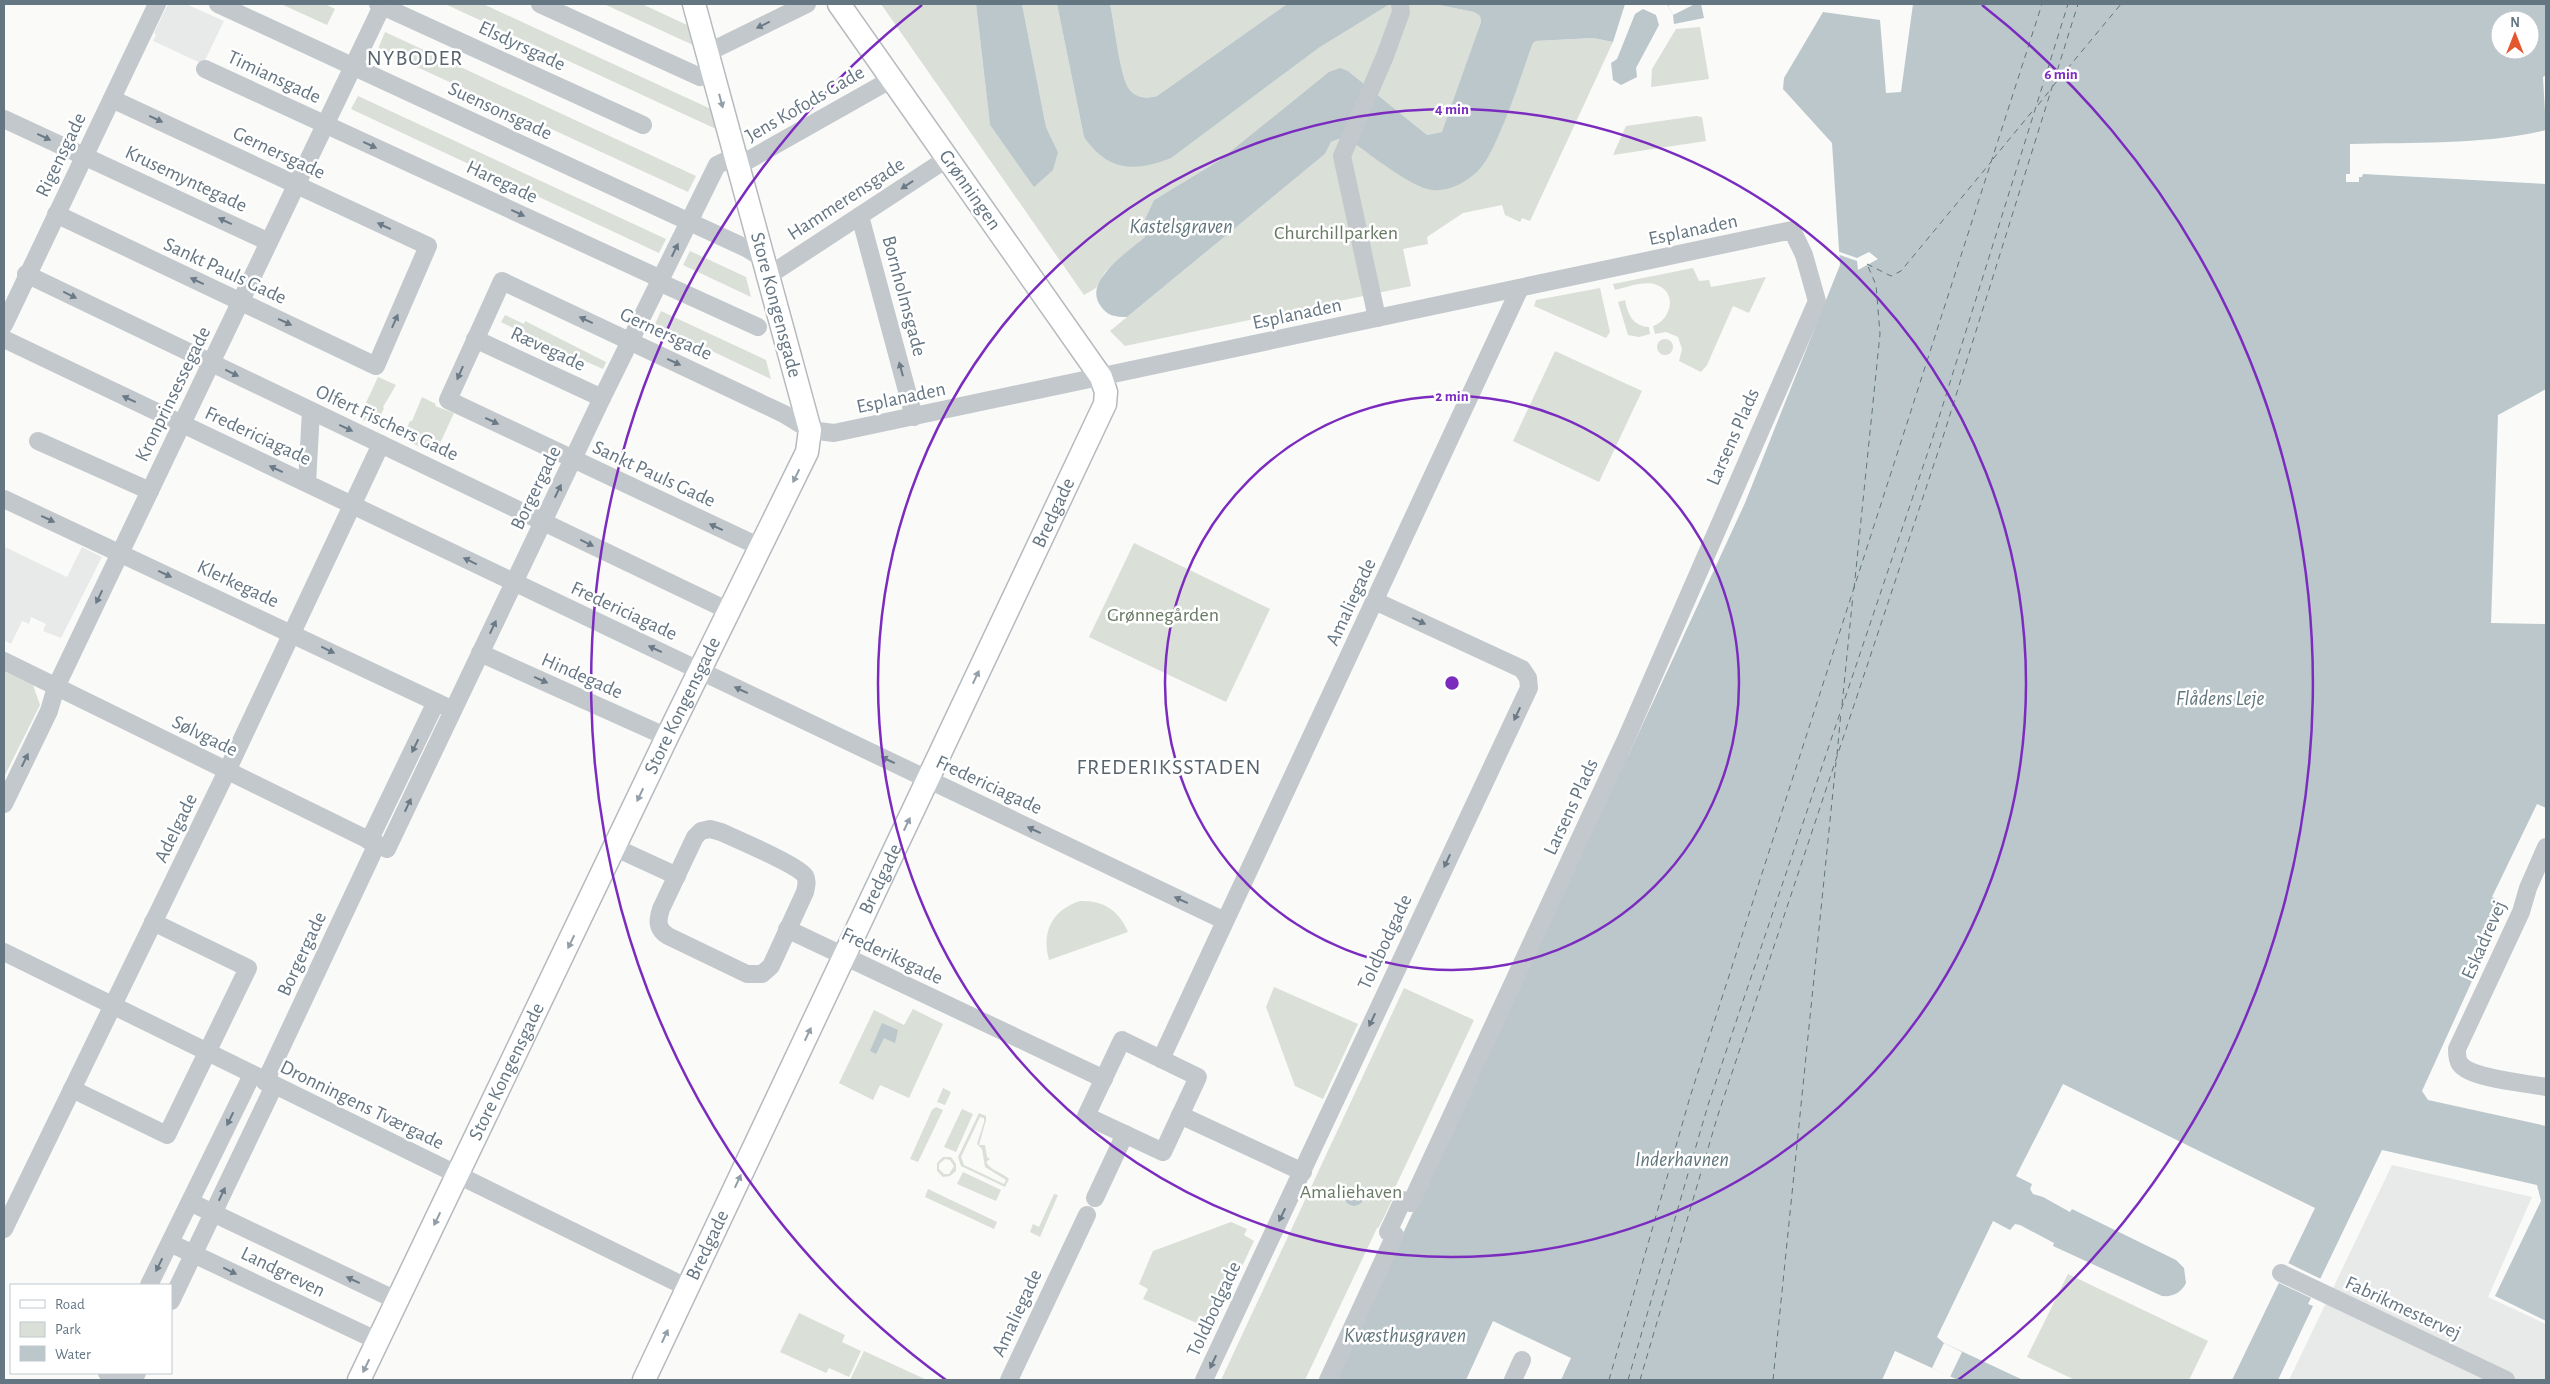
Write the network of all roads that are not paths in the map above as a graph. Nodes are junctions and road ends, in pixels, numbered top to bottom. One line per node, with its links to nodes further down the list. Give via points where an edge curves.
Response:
1 (157, 4): 14 (street, Rigensgade)
2 (218, 4): 10 (street, Suensonsgade)
3 (381, 4): 10 (street, Kronprinsessegade); 17 (street, Elsdyrsgade)
4 (540, 4): 12 (street)
5 (694, 4): 9 (main road, Store Kongensgade)
6 (807, 4): 9 (street, one-way to 9)
7 (839, 4): 13 (main road, Grønningen)
8 (1400, 4): 32 (street, via 1401,12 1342,156)
9 (708, 53): 20 (main road, Store Kongensgade, one-way to 20)
10 (353, 66): 16 (street, Kronprinsessegade); 24 (street, Suensonsgade)
11 (205, 69): 16 (street, Timiansgade)
12 (700, 77)
13 (892, 79): 19 (main road, Grønningen); 20 (street, Jens Kofods Gade)
14 (112, 99): 18 (street, Rigensgade); 21 (street, Gernersgade, one-way to 21)
15 (4, 119): 18 (street, Krusemyntegade, one-way to 18)
16 (326, 124): 21 (street, Kronprinsessegade); 29 (street, Haregade, one-way to 29)
17 (643, 125)
18 (84, 156): 22 (street, Rigensgade); 26 (street, Krusemyntegade, one-way to 18)
19 (948, 158): 23 (street, Hammerensgade, one-way to 23); 40 (main road, Grønningen)
20 (737, 161): 24 (street, Borgergade, via 717,165); 27 (main road, Store Kongensgade)
21 (297, 185): 26 (street, Kronprinsessegade); 39 (street, Gernersgade, one-way to 21, via 428,246)
22 (56, 214): 28 (street, Rigensgade); 31 (street, Sankt Pauls Gade, one-way to 22)
23 (860, 216): 27 (street, Hammerensgade); 43 (street, Bornholmsgade, one-way to 23)
24 (689, 222): 27 (street, Suensonsgade, via 748,249); 29 (street, Borgergade, one-way to 24)
25 (1792, 230): 30 (street, Esplanaden); 110 (street, Larsens Plads, via 1804,255 1816,301 1626,739 1411,1202 1403,1200 1395,1216 1388,1232 1395,1236)
26 (270, 242): 31 (street, Kronprinsessegade)
27 (766, 268): 45 (main road, Store Kongensgade)
28 (26, 274): 33 (street, Rigensgade); 38 (street, Olfert Fischers Gade, one-way to 38)
29 (660, 280): 34 (street, Haregade); 37 (street, Borgergade)
30 (1520, 288): 32 (street, Esplanaden); 57 (street, Amaliegade)
31 (241, 302): 38 (street, Kronprinsessegade); 39 (street, Sankt Pauls Gade, one-way to 39)
32 (1377, 318): 40 (street, Esplanaden)
33 (4, 325)
34 (758, 328)
35 (4, 339): 44 (street, Fredericiagade, one-way to 35)
36 (475, 339): 37 (street, Gernersgade, one-way to 36, via 502,280); 41 (street, Rævegade); 48 (street, Sankt Pauls Gade, one-way to 48, via 448,400)
37 (630, 341): 41 (street, Borgergade); 45 (street, Gernersgade, one-way to 45, via 784,414)
38 (211, 363): 42 (street, Olfert Fischers Gade, one-way to 42); 44 (street, Kronprinsessegade)
39 (376, 366)
40 (1101, 377): 43 (street, Esplanaden); 68 (main road, Bredgade, one-way to 40, via 1105,404 1106,392)
41 (602, 398): 48 (street, Borgergade)
42 (311, 411): 47 (street, Olfert Fischers Gade, one-way to 47); 49 (street)
43 (914, 416): 45 (street, Esplanaden, via 834,434)
44 (182, 424): 49 (street, Fredericiagade, one-way to 44); 50 (street, Kronprinsessegade)
45 (810, 430): 54 (main road, Store Kongensgade, one-way to 54, via 807,452)
46 (38, 441): 50 (street)
47 (381, 444): 52 (street, Adelgade); 53 (street, Olfert Fischers Gade)
48 (574, 459): 53 (street, Borgergade, one-way to 48); 54 (street, Sankt Pauls Gade, one-way to 48)
49 (307, 483): 52 (street, Fredericiagade)
50 (150, 491): 55 (street, Kronprinsessegade)
51 (4, 499): 55 (street, Klerkegade, one-way to 55)
52 (352, 505): 56 (street, Fredericiagade, one-way to 52); 59 (street, Adelgade)
53 (544, 522): 56 (street, Borgergade); 58 (street, Olfert Fischers Gade, one-way to 58)
54 (760, 548): 58 (main road, Store Kongensgade)
55 (120, 553): 59 (street, Klerkegade, one-way to 59); 63 (street, Kronprinsessegade, one-way to 63)
56 (514, 582): 60 (street, Borgergade, one-way to 56); 62 (street, Fredericiagade, one-way to 56)
57 (1375, 601): 75 (street, Amaliegade); 88 (street, Toldbodgade, one-way to 88, via 1522,669 1528,678 1529,688)
58 (729, 611): 62 (main road, Store Kongensgade)
59 (293, 634): 64 (street, Klerkegade, one-way to 64); 67 (street, Adelgade)
60 (480, 653): 65 (street, Borgergade); 66 (street, Hindegade, one-way to 66)
61 (4, 661): 63 (street, Sølvgade)
62 (700, 670): 66 (main road, Store Kongensgade); 68 (street, Fredericiagade, one-way to 62)
63 (56, 687): 67 (street, Sølvgade); 69 (street, Kronprinsessegade, one-way to 63, via 49,711)
64 (436, 702): 65 (street, Klerkegade); 70 (street, Borgergade, one-way to 70)
65 (453, 710): 70 (street, Borgergade, one-way to 65)
66 (667, 737): 72 (main road, Store Kongensgade, one-way to 72)
67 (227, 771): 70 (street, Sølvgade); 74 (street, Adelgade)
68 (928, 779): 75 (street, Fredericiagade, one-way to 68); 78 (main road, Bredgade, one-way to 68)
69 (4, 804)
70 (378, 845): 83 (street, Borgergade)
71 (2546, 846): 84 (street, Eskadrevej, via 2521,912 2457,1049 2459,1063 2466,1070)
72 (616, 848): 73 (street); 89 (main road, Store Kongensgade, one-way to 89)
73 (677, 876): 76 (street, via 658,923 664,933 693,948 747,974 758,975 771,966); 76 (street, via 701,831 714,830 741,841 805,876 805,892)
74 (153, 922): 79 (street, Adelgade); 80 (street, via 248,968)
75 (1222, 927): 81 (street, Amaliegade)
76 (787, 929): 78 (street, Frederiksgade)
77 (4, 952): 79 (street, Dronningens Tværgade)
78 (844, 958): 82 (street, Frederiksgade); 99 (main road, Bredgade, one-way to 78)
79 (113, 1006): 80 (street, Dronningens Tværgade); 85 (street, Adelgade)
80 (207, 1052): 83 (street, Dronningens Tværgade); 85 (street, via 167,1135)
81 (1161, 1059): 82 (street, via 1122,1040); 86 (street, via 1198,1076)
82 (1104, 1078): 87 (street, via 1086,1116)
83 (264, 1081): 89 (street, Dronningens Tværgade); 91 (street, Borgergade, one-way to 91); 92 (street, Borgergade, one-way to 83)
84 (2546, 1087)
85 (72, 1089): 94 (street, Adelgade)
86 (1180, 1115): 87 (street, via 1163,1152); 88 (street)
87 (1125, 1134): 90 (street)
88 (1303, 1172): 109 (street, Toldbodgade, one-way to 109)
89 (458, 1175): 99 (street, Dronningens Tværgade); 101 (main road, Store Kongensgade, one-way to 101)
90 (1095, 1198)
91 (190, 1202): 92 (street, Landgreven); 95 (street, Borgergade)
92 (213, 1214): 96 (street, Borgergade); 101 (street, Landgreven, one-way to 92)
93 (1087, 1215): 108 (street, Amaliegade)
94 (4, 1229)
95 (170, 1243): 96 (street, Landgreven); 98 (street, Borgergade, one-way to 98)
96 (194, 1254): 100 (street, Borgergade); 102 (street, Landgreven, one-way to 102)
97 (2281, 1273): 112 (street, Fabrikmestervej)
98 (150, 1284)
99 (688, 1288): 107 (main road, Bredgade, one-way to 99)
100 (172, 1299)
101 (398, 1301): 102 (main road, Store Kongensgade)
102 (378, 1341): 106 (main road, Store Kongensgade, one-way to 106)
103 (1522, 1360): 111 (street)
104 (109, 1374): 105 (street)
105 (124, 1380)
106 (359, 1380)
107 (644, 1380)
108 (1009, 1380)
109 (1204, 1380)
110 (1328, 1380)
111 (1513, 1380)
112 (2506, 1380)

